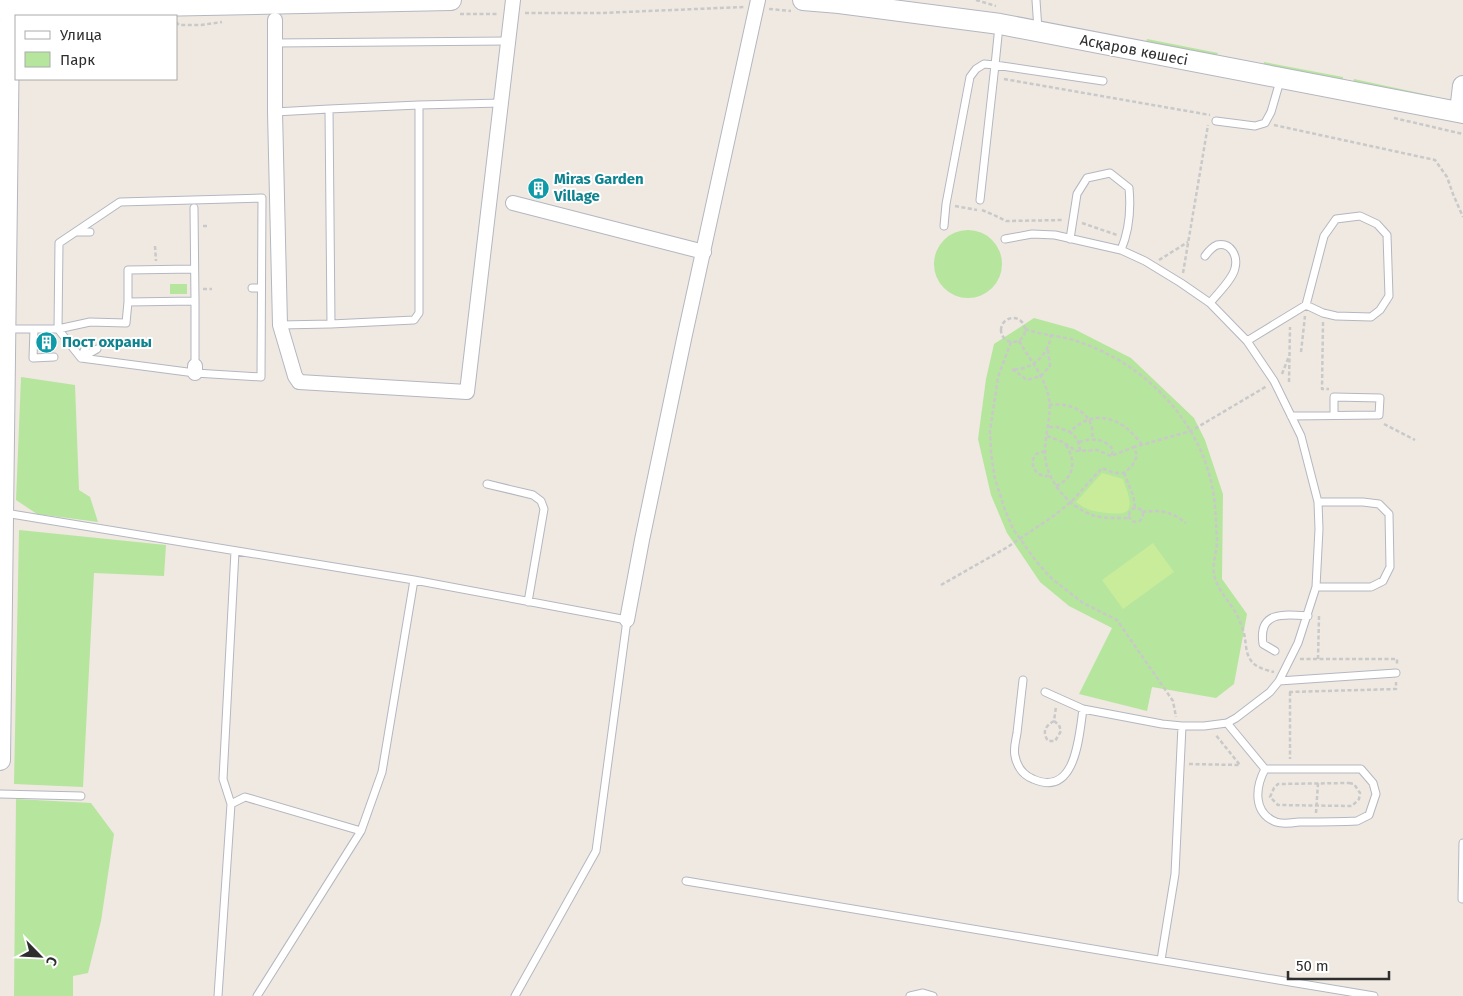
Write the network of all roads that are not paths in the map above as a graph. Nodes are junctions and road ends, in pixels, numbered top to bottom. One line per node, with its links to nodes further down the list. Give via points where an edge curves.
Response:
1 (803, 0): 8 (street, Асқаров көшесі)
2 (1036, 0): 9 (lane)
3 (754, 3): 32 (street)
4 (7, 6): 5 (street); 25 (street)
5 (454, 7)
6 (512, 7): 10 (street)
7 (274, 20): 11 (street)
8 (1000, 24): 9 (street, Асқаров көшесі); 12 (lane)
9 (1038, 31): 13 (street, Асқаров көшесі)
10 (508, 41): 11 (lane); 16 (street)
11 (275, 43): 19 (street)
12 (995, 65): 14 (lane); 22 (lane); 26 (lane, via 984,64 970,77)
13 (1281, 78): 20 (street, Асқаров көшесі); 21 (lane, via 1271,112 1264,123 1255,126)
14 (1103, 81)
15 (1463, 86): 20 (street)
16 (502, 103): 17 (lane); 42 (street, via 468,392 300,382 292,368)
17 (419, 104): 18 (lane); 41 (lane, via 418,313 414,320)
18 (329, 110): 19 (lane); 41 (lane)
19 (275, 112): 42 (street)
20 (1462, 113)
21 (1218, 118)
22 (980, 200)
23 (513, 203): 32 (street)
24 (194, 208): 34 (lane)
25 (4, 223): 43 (street)
26 (944, 226)
27 (76, 232): 28 (lane); 36 (lane, via 120,202 262,198); 45 (lane, via 59,243)
28 (90, 232)
29 (1005, 238): 30 (lane, via 1032,234)
30 (1070, 239): 31 (lane); 31 (lane, via 1077,194 1088,178 1110,172 1129,188 1130,204)
31 (1121, 250): 39 (lane, via 1174,278)
32 (704, 252): 62 (street)
33 (1205, 256): 39 (lane, via 1218,245 1234,252 1237,259 1235,271)
34 (194, 270): 37 (lane); 38 (lane, via 128,270)
35 (252, 288): 36 (lane)
36 (261, 288): 51 (lane, via 261,377)
37 (195, 300): 38 (lane); 51 (lane)
38 (128, 302): 45 (lane, via 126,323 90,322)
39 (1210, 303): 46 (lane)
40 (1306, 305): 40 (lane, via 1324,236 1336,219 1360,216 1377,224 1387,235 1389,296 1380,310 1371,317 1336,316); 46 (lane)
41 (331, 324): 42 (lane)
42 (280, 325)
43 (6, 329): 44 (lane); 56 (street)
44 (34, 329): 45 (lane); 49 (lane, via 33,358)
45 (58, 329): 50 (lane)
46 (1247, 341): 53 (lane, via 1274,381)
47 (88, 343): 50 (lane)
48 (96, 349): 50 (lane)
49 (54, 357)
50 (81, 358): 51 (lane)
51 (195, 370)
52 (1334, 414): 52 (lane, via 1380,415 1380,398 1334,397); 53 (lane)
53 (1292, 416): 55 (lane, via 1301,436)
54 (486, 484): 60 (lane, via 532,495 541,501 544,509)
55 (1318, 502): 59 (lane, via 1320,529); 59 (lane, via 1379,504 1389,514 1390,567 1383,582 1371,587)
56 (4, 513): 57 (lane); 71 (street)
57 (235, 551): 58 (lane); 75 (lane, via 223,779)
58 (414, 580): 60 (lane); 76 (lane, via 382,772)
59 (1316, 587): 61 (lane)
60 (528, 602): 62 (lane)
61 (1308, 616): 63 (lane, via 1275,616 1265,624 1263,644); 66 (lane)
62 (627, 620): 83 (lane, via 596,851)
63 (1275, 651)
64 (1396, 673): 66 (lane)
65 (1023, 680): 68 (lane, via 1014,755 1019,768 1030,778 1042,783 1054,782 1068,772 1074,762)
66 (1279, 682): 69 (lane, via 1253,706)
67 (1045, 692): 68 (lane)
68 (1084, 709): 70 (lane)
69 (1227, 723): 70 (lane); 72 (lane)
70 (1179, 726): 80 (lane, via 1175,874)
71 (0, 760)
72 (1265, 770): 72 (lane, via 1361,769 1373,783 1376,794 1369,815 1357,821 1278,823 1265,816 1258,805 1260,778)
73 (0, 794): 74 (lane)
74 (82, 796)
75 (231, 804): 76 (lane, via 245,797); 81 (lane)
76 (361, 832): 82 (lane)
77 (1463, 843): 79 (lane)
78 (686, 881): 80 (lane)
79 (1462, 899)
80 (1161, 960): 86 (lane)
81 (218, 996)
82 (257, 996)
83 (515, 996)
84 (910, 996): 85 (lane, via 923,993)
85 (933, 996)
86 (1374, 996)

